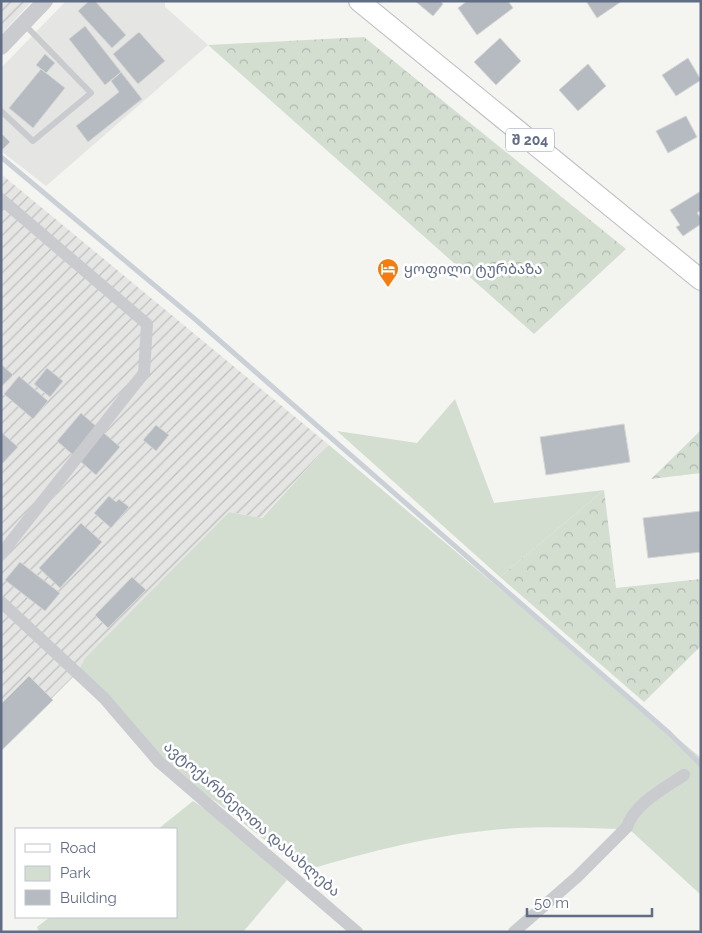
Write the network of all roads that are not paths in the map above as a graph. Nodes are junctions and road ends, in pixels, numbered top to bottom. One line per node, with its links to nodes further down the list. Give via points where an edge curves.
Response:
1 (359, 1): 7 (main road, შ 204)
2 (44, 2): 3 (street)
3 (24, 24): 4 (street); 5 (lane, via 91,93 33,141)
4 (1, 47)
5 (1, 111)
6 (1, 199): 8 (street, via 147,324 144,373)
7 (701, 280)
8 (1, 554)
9 (1, 602): 11 (street, ავტოქარხნელთა დასახლება, via 104,698 159,762)
10 (684, 775): 12 (street, via 655,794 630,818 628,827 577,877)
11 (357, 932)
12 (514, 932)

